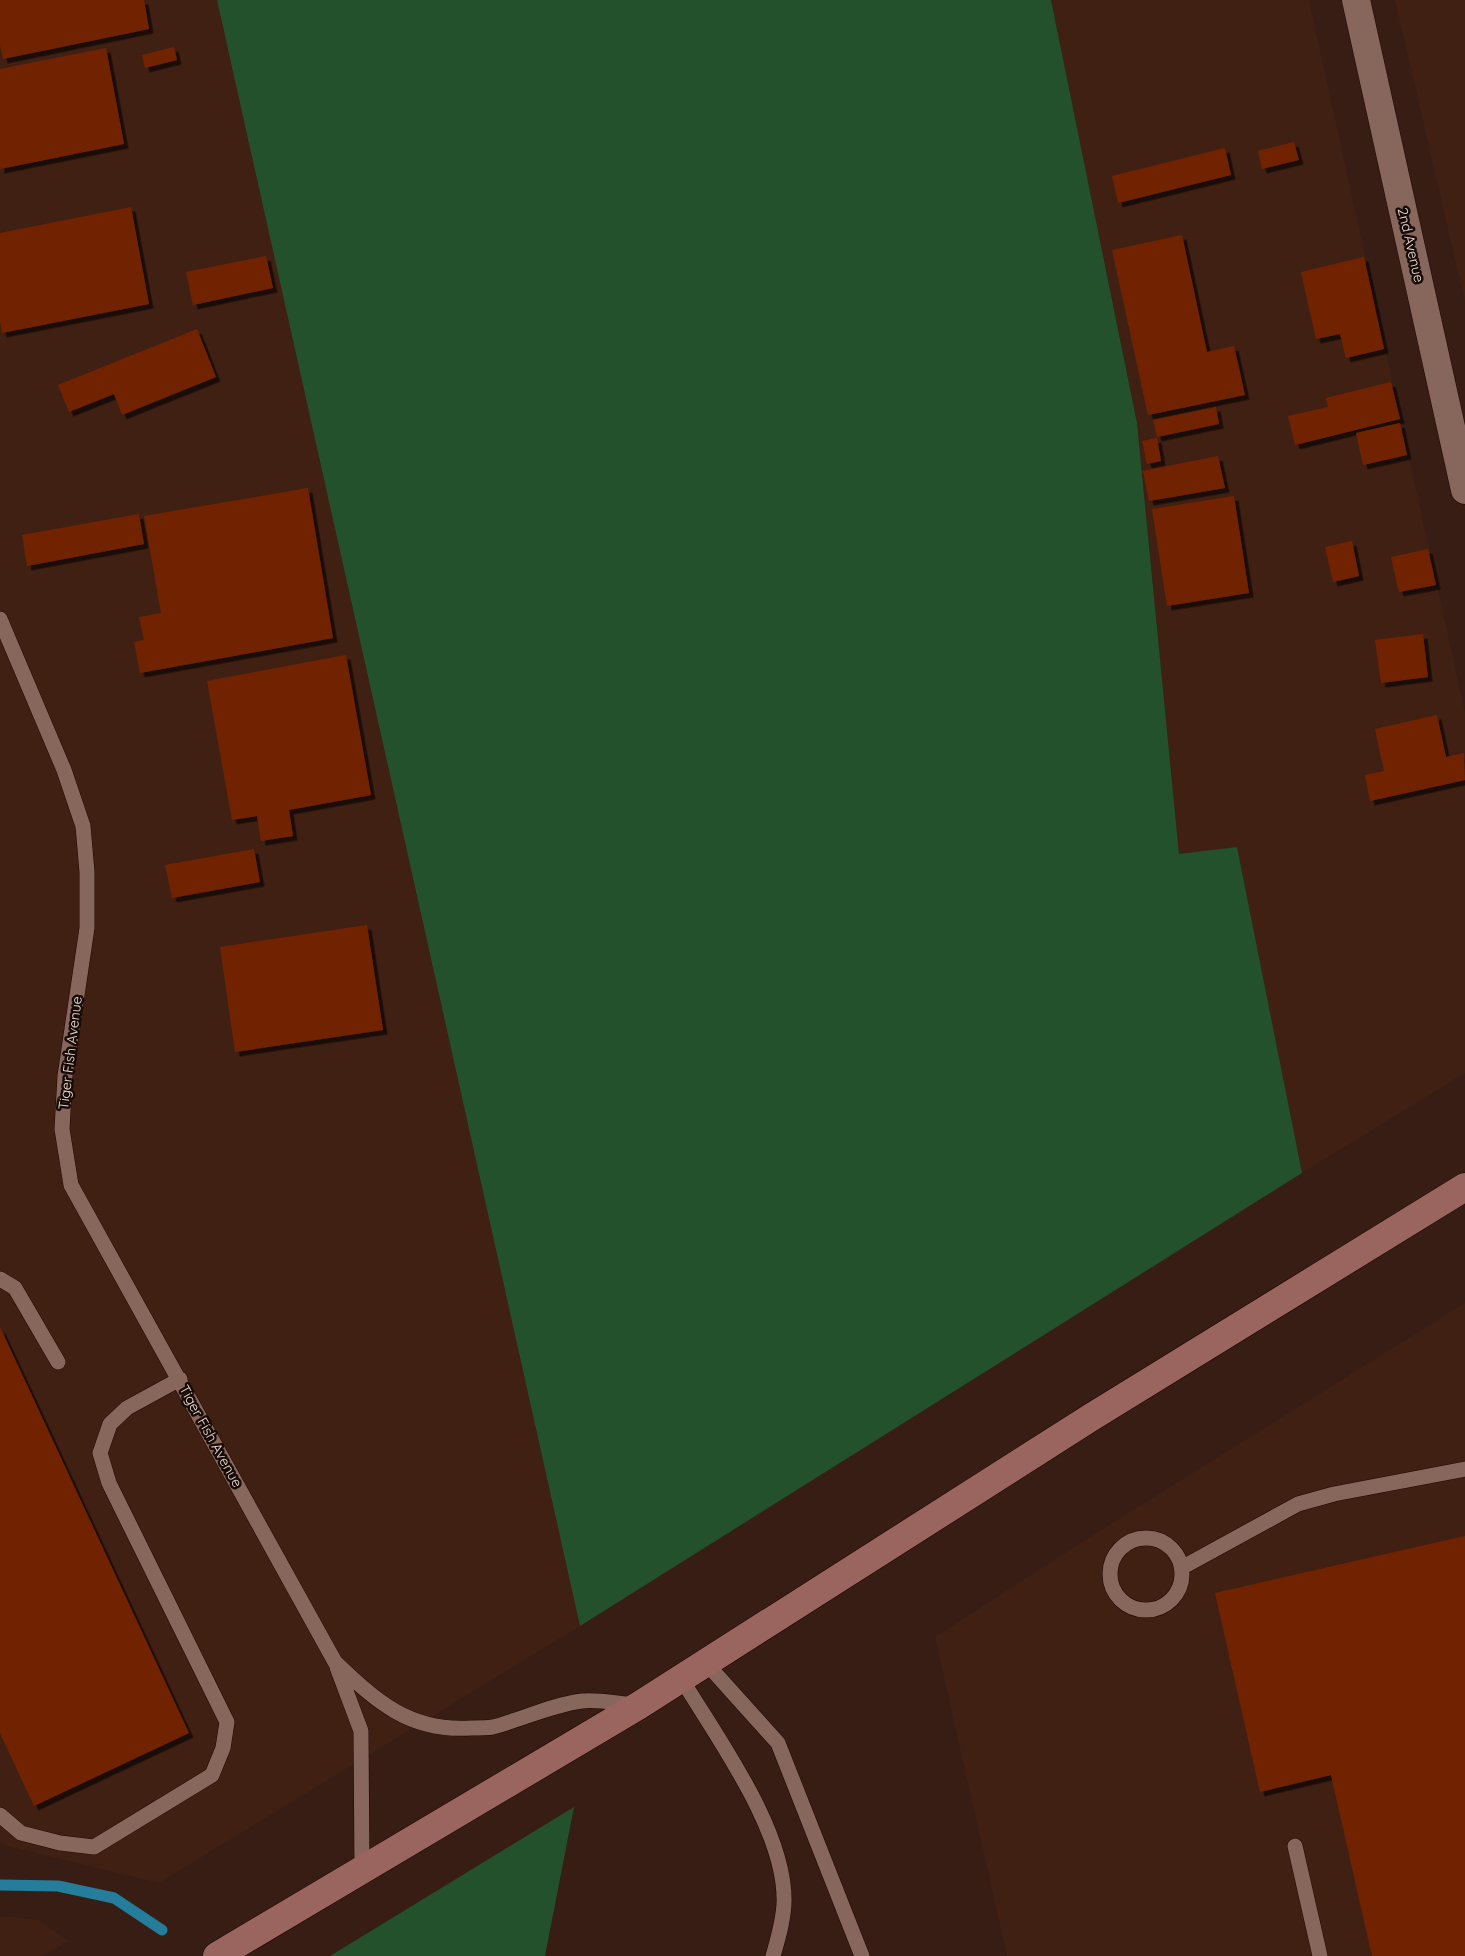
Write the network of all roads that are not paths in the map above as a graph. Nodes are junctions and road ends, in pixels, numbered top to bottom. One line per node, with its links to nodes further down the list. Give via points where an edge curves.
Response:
1 (1356, 0): 2 (street, 2nd Avenue)
2 (1465, 490)
3 (0, 619): 7 (lane, Tiger Fish Avenue, via 64,770 83,826 87,928 64,1076 62,1129 71,1185)
4 (1465, 1188): 11 (main road, via 1090,1418)
5 (0, 1279): 6 (lane, via 15,1288)
6 (58, 1362)
7 (180, 1379): 10 (lane, Tiger Fish Avenue); 14 (lane, via 127,1408 110,1424 100,1452 109,1483 227,1722 223,1748 212,1775 94,1847 21,1833)
8 (1465, 1469): 9 (lane, via 1298,1504)
9 (1182, 1567): 9 (lane, via 1182,1584 1174,1598 1161,1608 1145,1611 1129,1607 1116,1596 1110,1581 1111,1564 1118,1550 1140,1538 1163,1541 1176,1552)
10 (314, 1621): 13 (lane, via 335,1662 369,1694 397,1714 427,1726 455,1730 492,1727 542,1710 583,1701); 16 (lane, via 335,1662 361,1731)
11 (706, 1663): 12 (main road); 19 (lane, via 778,1743)
12 (681, 1678): 13 (main road); 18 (lane, via 769,1829 784,1902)
13 (638, 1706): 16 (main road)
14 (0, 1815)
15 (1294, 1846): 20 (lane)
16 (362, 1871): 17 (main road)
17 (228, 1950)
18 (773, 1956)
19 (862, 1956)
20 (1320, 1956)

